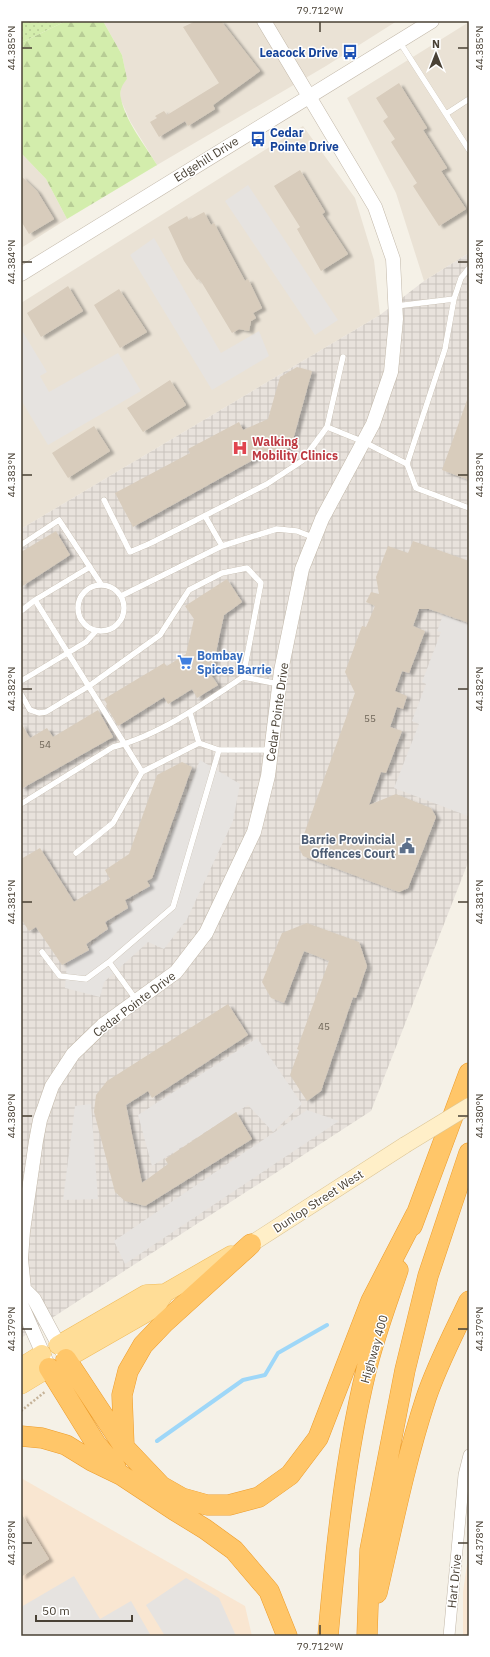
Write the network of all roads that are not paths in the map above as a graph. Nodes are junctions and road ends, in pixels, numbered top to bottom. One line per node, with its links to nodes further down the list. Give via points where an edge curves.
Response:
1 (264, 21): 4 (street)
2 (432, 21): 3 (street, Edgehill Drive)
3 (399, 41): 4 (street, Edgehill Drive); 6 (lane)
4 (308, 96): 9 (street, Edgehill Drive); 11 (street, Cedar Pointe Drive, via 375,207 393,259)
5 (469, 99): 6 (lane)
6 (446, 114): 7 (lane)
7 (469, 150)
8 (469, 268): 10 (lane, via 461,278)
9 (21, 274)
10 (454, 299): 11 (lane); 15 (lane, via 445,349)
11 (396, 306): 14 (street, Cedar Pointe Drive, via 392,372)
12 (343, 357): 13 (lane)
13 (327, 427): 14 (lane); 18 (lane, via 302,461 267,484)
14 (364, 442): 15 (lane); 19 (street, Cedar Pointe Drive, via 322,519)
15 (407, 464): 17 (lane, via 416,488)
16 (104, 500): 18 (lane, via 130,552)
17 (469, 508)
18 (205, 516): 21 (lane)
19 (315, 538): 21 (lane, via 277,529); 31 (street, Cedar Pointe Drive, via 302,569)
20 (21, 545): 22 (lane, via 59,520)
21 (222, 546): 24 (lane)
22 (90, 567): 23 (lane); 25 (lane)
23 (101, 584): 24 (lane, via 109,586); 27 (lane, via 86,589 78,602 79,617 89,628)
24 (121, 596): 27 (lane, via 124,610 122,618 111,629)
25 (35, 600): 26 (lane); 28 (lane)
26 (21, 611)
27 (96, 631): 28 (lane, via 86,642)
28 (68, 653): 30 (lane); 32 (lane)
29 (243, 677): 31 (lane); 32 (lane, via 261,583 247,568 222,573 189,590 160,635); 34 (lane)
30 (21, 681)
31 (279, 684): 38 (street, Cedar Pointe Drive)
32 (88, 686): 33 (lane, via 46,712 39,713 30,710); 36 (lane)
33 (21, 694)
34 (190, 713): 35 (lane); 36 (lane)
35 (199, 743): 37 (lane); 39 (lane)
36 (125, 744): 39 (lane); 40 (lane, via 113,747)
37 (219, 750): 38 (lane); 43 (lane, via 173,907)
38 (271, 750): 44 (street, Cedar Pointe Drive, via 268,776 254,832 206,933 176,972)
39 (142, 772): 41 (lane, via 113,823)
40 (21, 804)
41 (76, 853)
42 (42, 952): 43 (lane, via 60,976 86,979)
43 (110, 962): 44 (lane)
44 (137, 1001): 51 (street, Cedar Pointe Drive, via 103,1025 73,1054 52,1086 40,1120 22,1231 21,1259 24,1289 34,1299)
45 (469, 1073): 48 (highway, Highway 400)
46 (469, 1106): 49 (main road, Dunlop Street West, bridge)
47 (469, 1153): 61 (highway, via 428,1276 405,1370 370,1550)
48 (416, 1214): 55 (highway, via 371,1301 318,1438 290,1475 259,1497 229,1505 207,1505 182,1498 161,1486); 60 (highway, Highway 400, via 366,1370 347,1463)
49 (251, 1244): 51 (main road, Dunlop Street West, via 165,1293 155,1308); 55 (highway, via 143,1345 128,1371 122,1395)
50 (469, 1301): 61 (highway, via 426,1397 413,1441)
51 (52, 1363): 52 (main road, Dunlop Street West); 53 (main road, Dunlop Street West); 55 (highway); 57 (highway, via 96,1444)
52 (21, 1367)
53 (21, 1385)
54 (21, 1436): 57 (highway, via 42,1438 66,1445)
55 (124, 1447)
56 (469, 1455): 58 (street, Hart Drive, via 464,1475)
57 (121, 1475): 59 (highway, via 234,1550 269,1591)
58 (465, 1512): 62 (street, Hart Drive)
59 (287, 1636)
60 (328, 1636)
61 (367, 1636)
62 (449, 1636)

